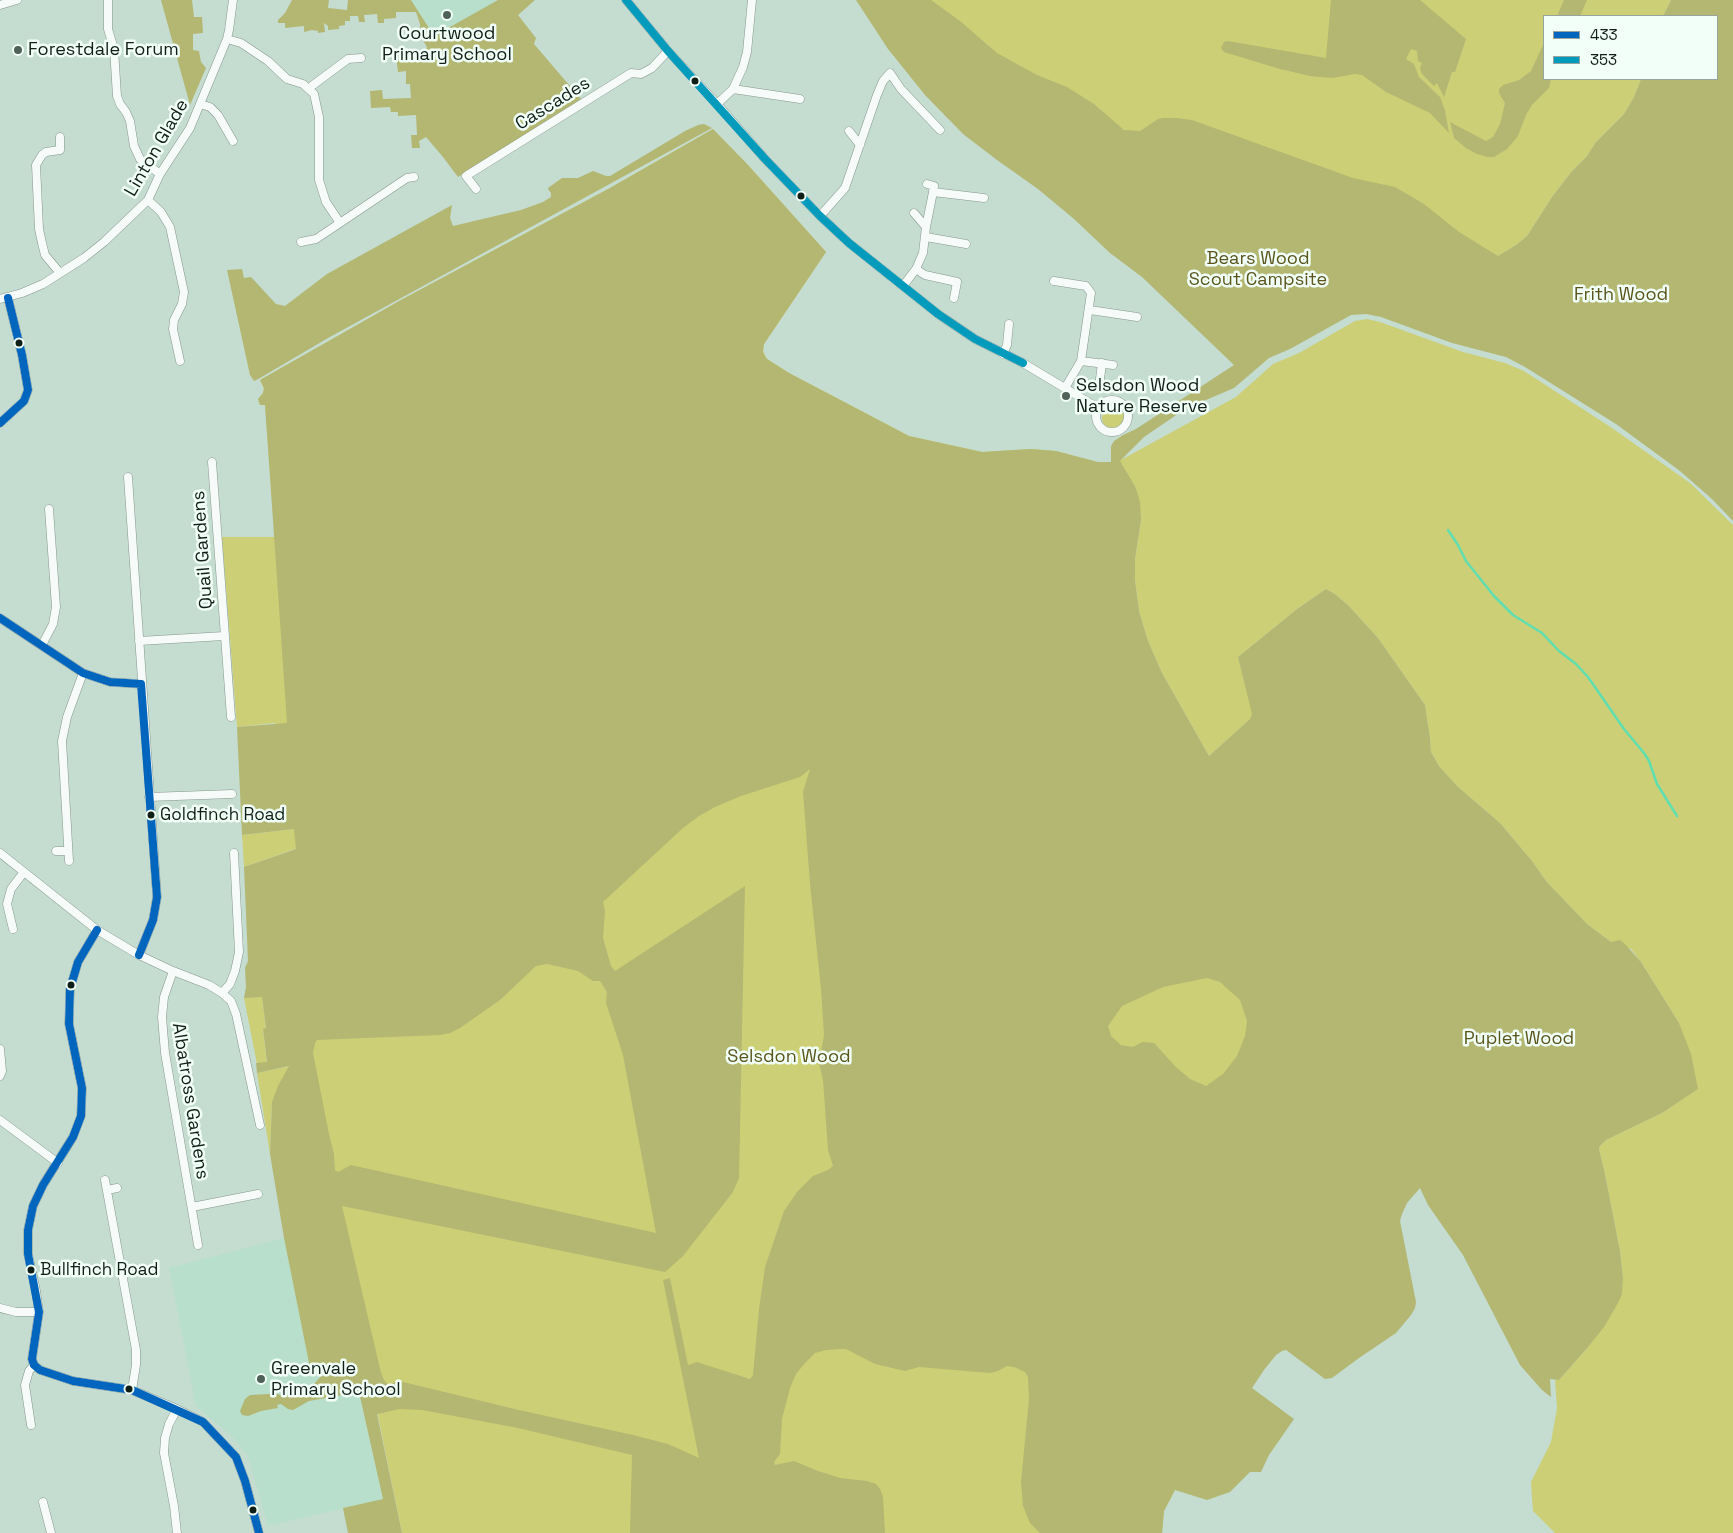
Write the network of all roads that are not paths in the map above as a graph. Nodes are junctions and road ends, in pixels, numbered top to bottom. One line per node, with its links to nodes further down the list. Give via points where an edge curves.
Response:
1 (17, 0): 6 (street)
2 (108, 0): 20 (street, via 108,29 114,49 117,96 130,121 140,159)
3 (233, 0): 7 (street, Linton Glade)
4 (626, 0): 8 (street)
5 (752, 0): 11 (street, via 747,52)
6 (0, 5)
7 (227, 39): 10 (street, via 241,43 287,79); 13 (street, Linton Glade)
8 (668, 51): 14 (street); 23 (street, Cascades, via 652,68 641,74 631,73 466,176)
9 (360, 58): 10 (street, via 348,59)
10 (309, 88): 29 (street, via 314,94 319,117 319,180 326,202)
11 (733, 89): 12 (street); 14 (street)
12 (800, 99)
13 (200, 104): 18 (street, via 210,107 218,115); 20 (street, Linton Glade, via 190,128)
14 (717, 104): 28 (street)
15 (940, 130): 19 (street, via 890,73 883,82)
16 (848, 131): 19 (street)
17 (60, 137): 35 (street, via 60,150 46,152 36,164 42,243 45,254)
18 (232, 141)
19 (860, 145): 28 (street, via 845,188)
20 (160, 174): 26 (street, Linton Glade)
21 (414, 177): 29 (street, via 407,178)
22 (927, 184): 24 (street, via 934,186)
23 (476, 189)
24 (933, 192): 25 (street); 30 (street)
25 (984, 198)
26 (148, 200): 35 (street, Linton Glade, via 104,242); 44 (street, via 161,212 170,228 184,292 173,329)
27 (914, 213): 30 (street)
28 (820, 216): 37 (street)
29 (340, 223): 32 (street, via 316,239)
30 (926, 227): 31 (street)
31 (926, 236): 33 (street); 34 (street)
32 (302, 242)
33 (966, 244)
34 (916, 269): 37 (street); 39 (street, via 925,275 957,282)
35 (60, 273): 38 (street, Linton Glade, via 22,293)
36 (1054, 281): 40 (street, via 1086,286 1091,293)
37 (902, 286): 43 (street, via 975,339)
38 (4, 298): 51 (street, via 22,355 28,390 24,402)
39 (954, 298)
40 (1090, 310): 41 (street); 45 (street)
41 (1137, 316)
42 (1009, 324): 43 (street)
43 (1003, 354): 49 (street)
44 (180, 360)
45 (1081, 361): 46 (street); 49 (street)
46 (1102, 363): 47 (street); 48 (street)
47 (1113, 365)
48 (1099, 386)
49 (1066, 388): 50 (street)
50 (1098, 408): 50 (street, via 1111,400 1123,404 1128,415 1125,427 1114,432 1102,429 1096,418)
51 (0, 423)
52 (212, 462): 56 (street, Quail Gardens)
53 (128, 477): 57 (street)
54 (50, 509): 58 (street, via 56,607 53,624)
55 (0, 618): 58 (street)
56 (224, 636): 57 (street); 61 (street, Quail Gardens)
57 (139, 641): 60 (street)
58 (42, 645): 59 (street)
59 (83, 673): 60 (street, via 110,682); 65 (street, via 62,741)
60 (141, 684): 63 (street)
61 (231, 717)
62 (232, 794): 63 (street)
63 (149, 797): 72 (street, via 157,897 153,920)
64 (56, 851): 65 (street)
65 (68, 851): 68 (street)
66 (0, 853): 69 (street)
67 (234, 853): 74 (street, via 238,952 236,972)
68 (69, 861)
69 (24, 872): 70 (street, via 11,890 7,904 7,921); 71 (street)
70 (13, 929)
71 (97, 930): 72 (street); 79 (street, via 78,962 70,989 69,1024 82,1088 81,1116)
72 (139, 955): 73 (street)
73 (173, 971): 74 (street); 84 (street, Albatross Gardens, via 164,997 162,1018 165,1053)
74 (222, 993): 78 (street, via 231,1001 236,1014)
75 (0, 1049): 76 (street)
76 (0, 1076)
77 (0, 1120): 79 (street)
78 (260, 1125)
79 (58, 1164): 87 (street, via 33,1206 28,1230 28,1254)
80 (105, 1180): 82 (street)
81 (117, 1188): 82 (street)
82 (107, 1190): 89 (street, via 136,1350)
83 (258, 1194): 84 (street, Albatross Gardens)
84 (192, 1207): 85 (street, Albatross Gardens)
85 (198, 1245)
86 (0, 1308): 87 (street)
87 (38, 1312): 88 (street)
88 (34, 1365): 89 (street, via 73,1381); 91 (street, via 25,1385)
89 (132, 1390): 90 (street)
90 (177, 1409): 94 (street, via 169,1424 164,1453); 95 (street, via 203,1422 236,1457 246,1481)
91 (31, 1425)
92 (44, 1502): 93 (street)
93 (51, 1533)
94 (177, 1533)
95 (259, 1533)

